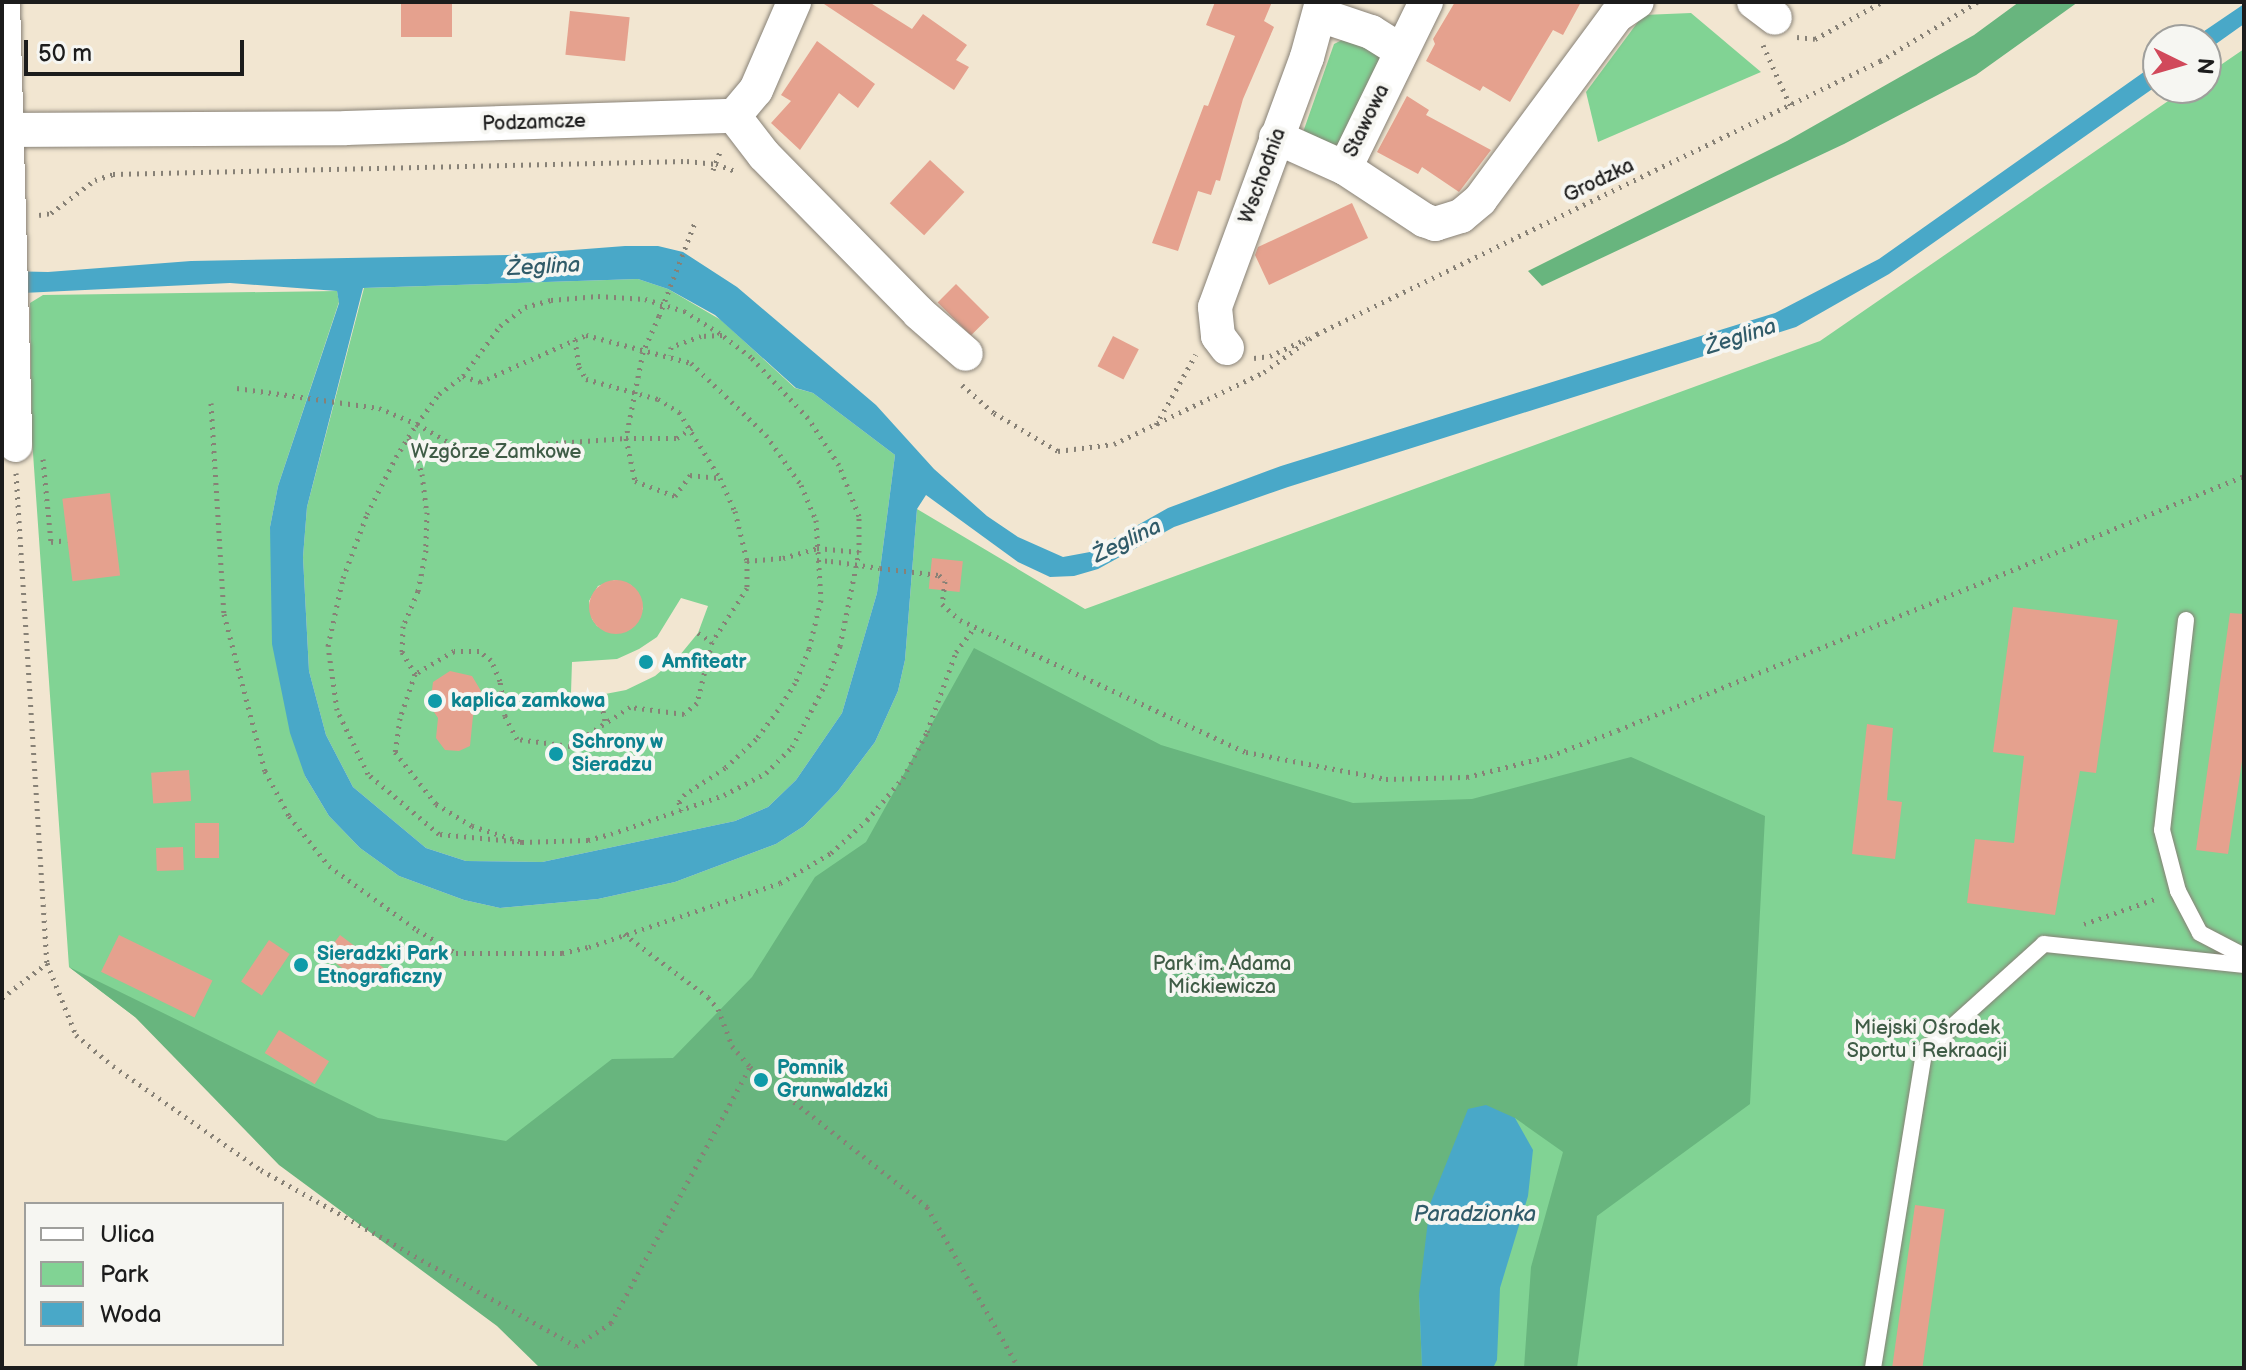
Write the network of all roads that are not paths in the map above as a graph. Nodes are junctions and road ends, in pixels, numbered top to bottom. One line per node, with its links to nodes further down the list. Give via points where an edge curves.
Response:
1 (3, 2): 8 (street)
2 (794, 2): 7 (street, via 756,90)
3 (1426, 2): 6 (street, Stawowa)
4 (1637, 2): 10 (street, via 1616,16 1480,200 1461,216 1435,224 1424,220)
5 (1321, 8): 6 (street); 9 (street, Wschodnia)
6 (1402, 51): 10 (street, Stawowa)
7 (734, 116): 8 (street, Podzamcze, via 346,128); 12 (street, via 764,155 919,313)
8 (4, 130): 13 (street, via 13,332)
9 (1276, 137): 10 (street, Stawowa); 11 (street, Wschodnia, via 1215,307)
10 (1345, 168)
11 (1221, 335)
12 (962, 368)
13 (29, 449)
14 (2186, 620): 15 (lane, via 2162,830 2178,891 2200,933)
15 (2244, 956)
16 (2244, 965): 17 (lane, via 2044,944 1924,1052)
17 (1873, 1368)

